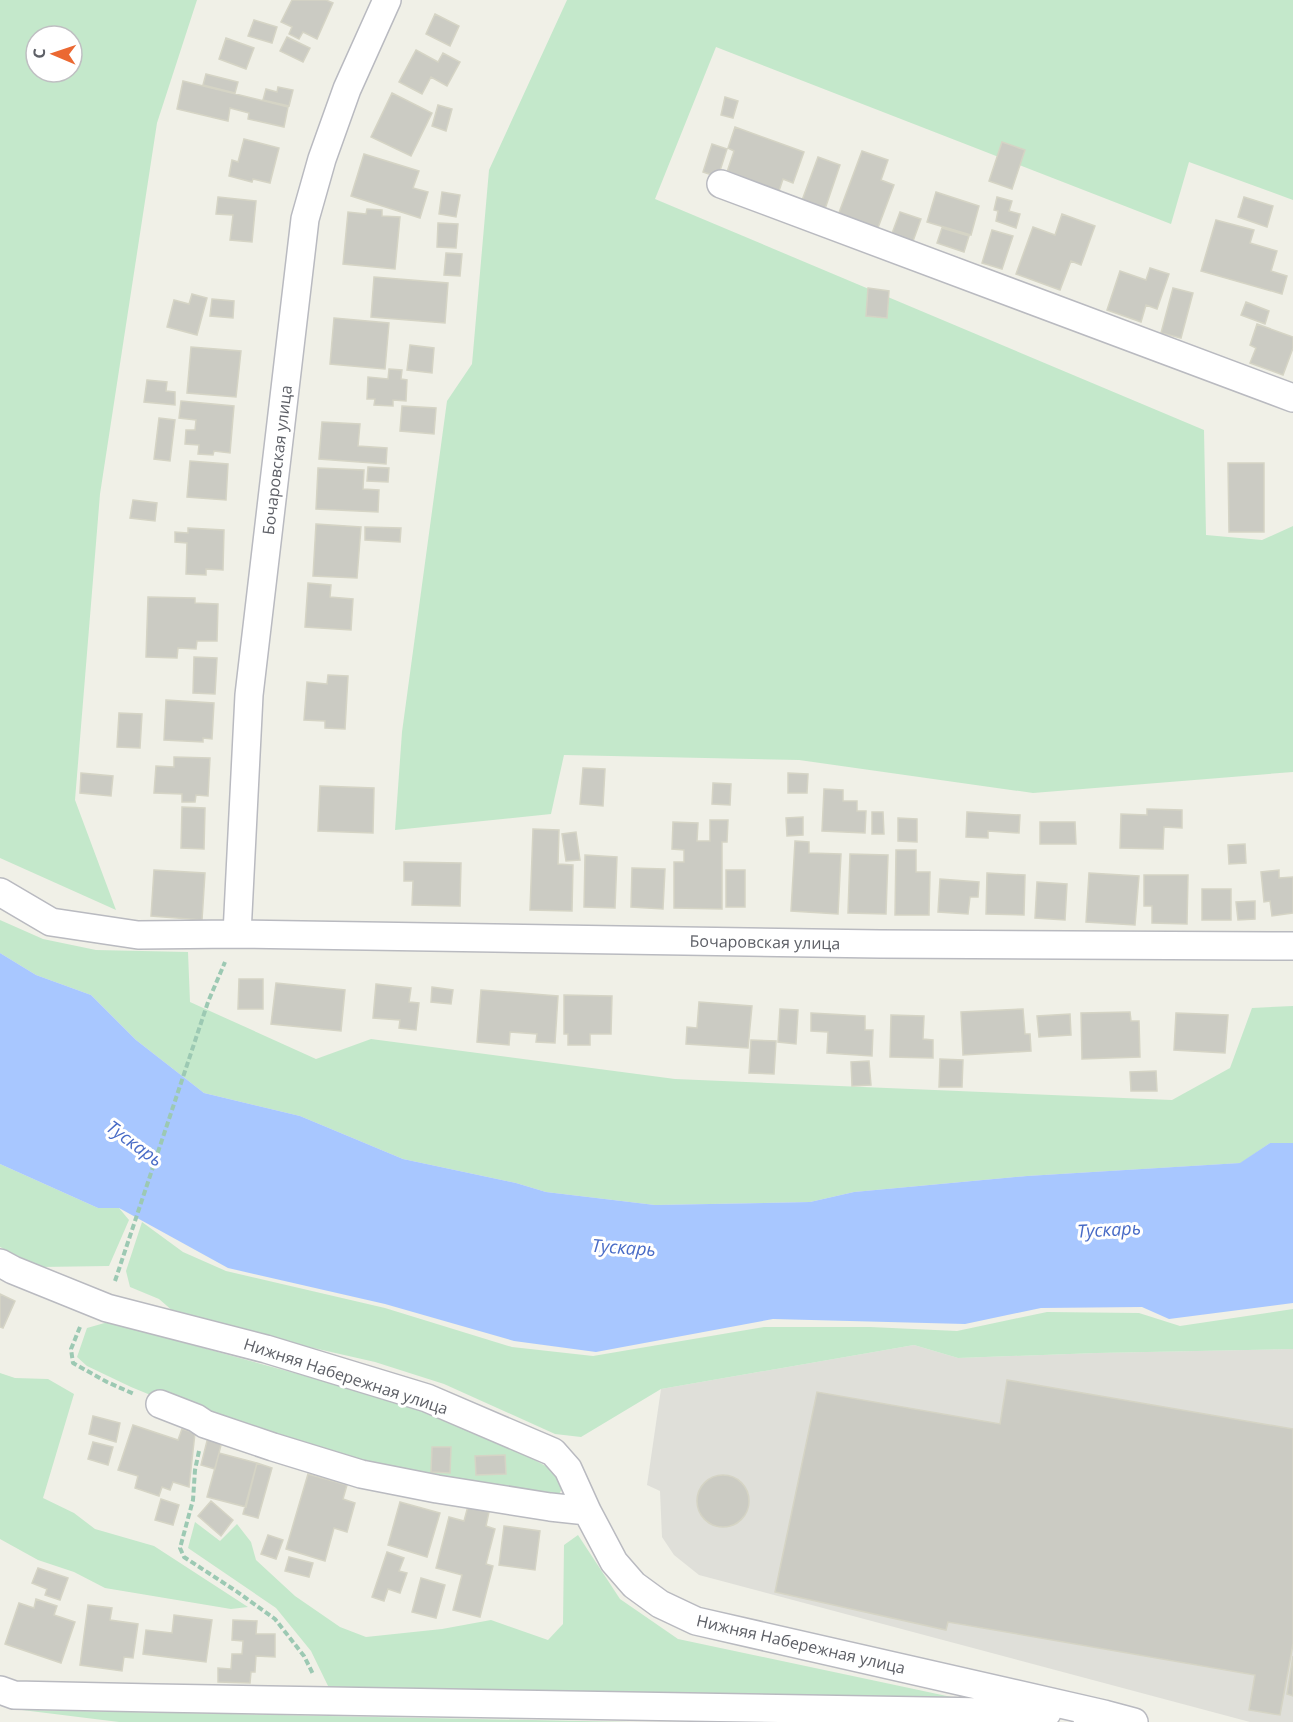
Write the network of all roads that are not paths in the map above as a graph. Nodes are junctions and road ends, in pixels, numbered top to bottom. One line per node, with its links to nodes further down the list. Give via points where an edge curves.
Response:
1 (387, 0): 5 (street, Бочаровская улица, via 348,89 305,219 249,695)
2 (721, 184): 3 (street)
3 (1293, 399)
4 (0, 892): 5 (street, Бочаровская улица, via 51,922 138,935)
5 (237, 934): 6 (street, Бочаровская улица)
6 (1293, 946)
7 (0, 1263): 9 (street, Нижняя Набережная улица, via 107,1308 266,1349 427,1398 553,1452 568,1469)
8 (160, 1404): 9 (street, via 206,1424 361,1474)
9 (588, 1511): 11 (street, Нижняя Набережная улица, via 614,1562 634,1585 660,1604 696,1621)
10 (0, 1690): 11 (street, Нижняя Набережная улица, via 14,1695)
11 (1104, 1714): 12 (street, Нижняя Набережная улица)
12 (1134, 1722)

